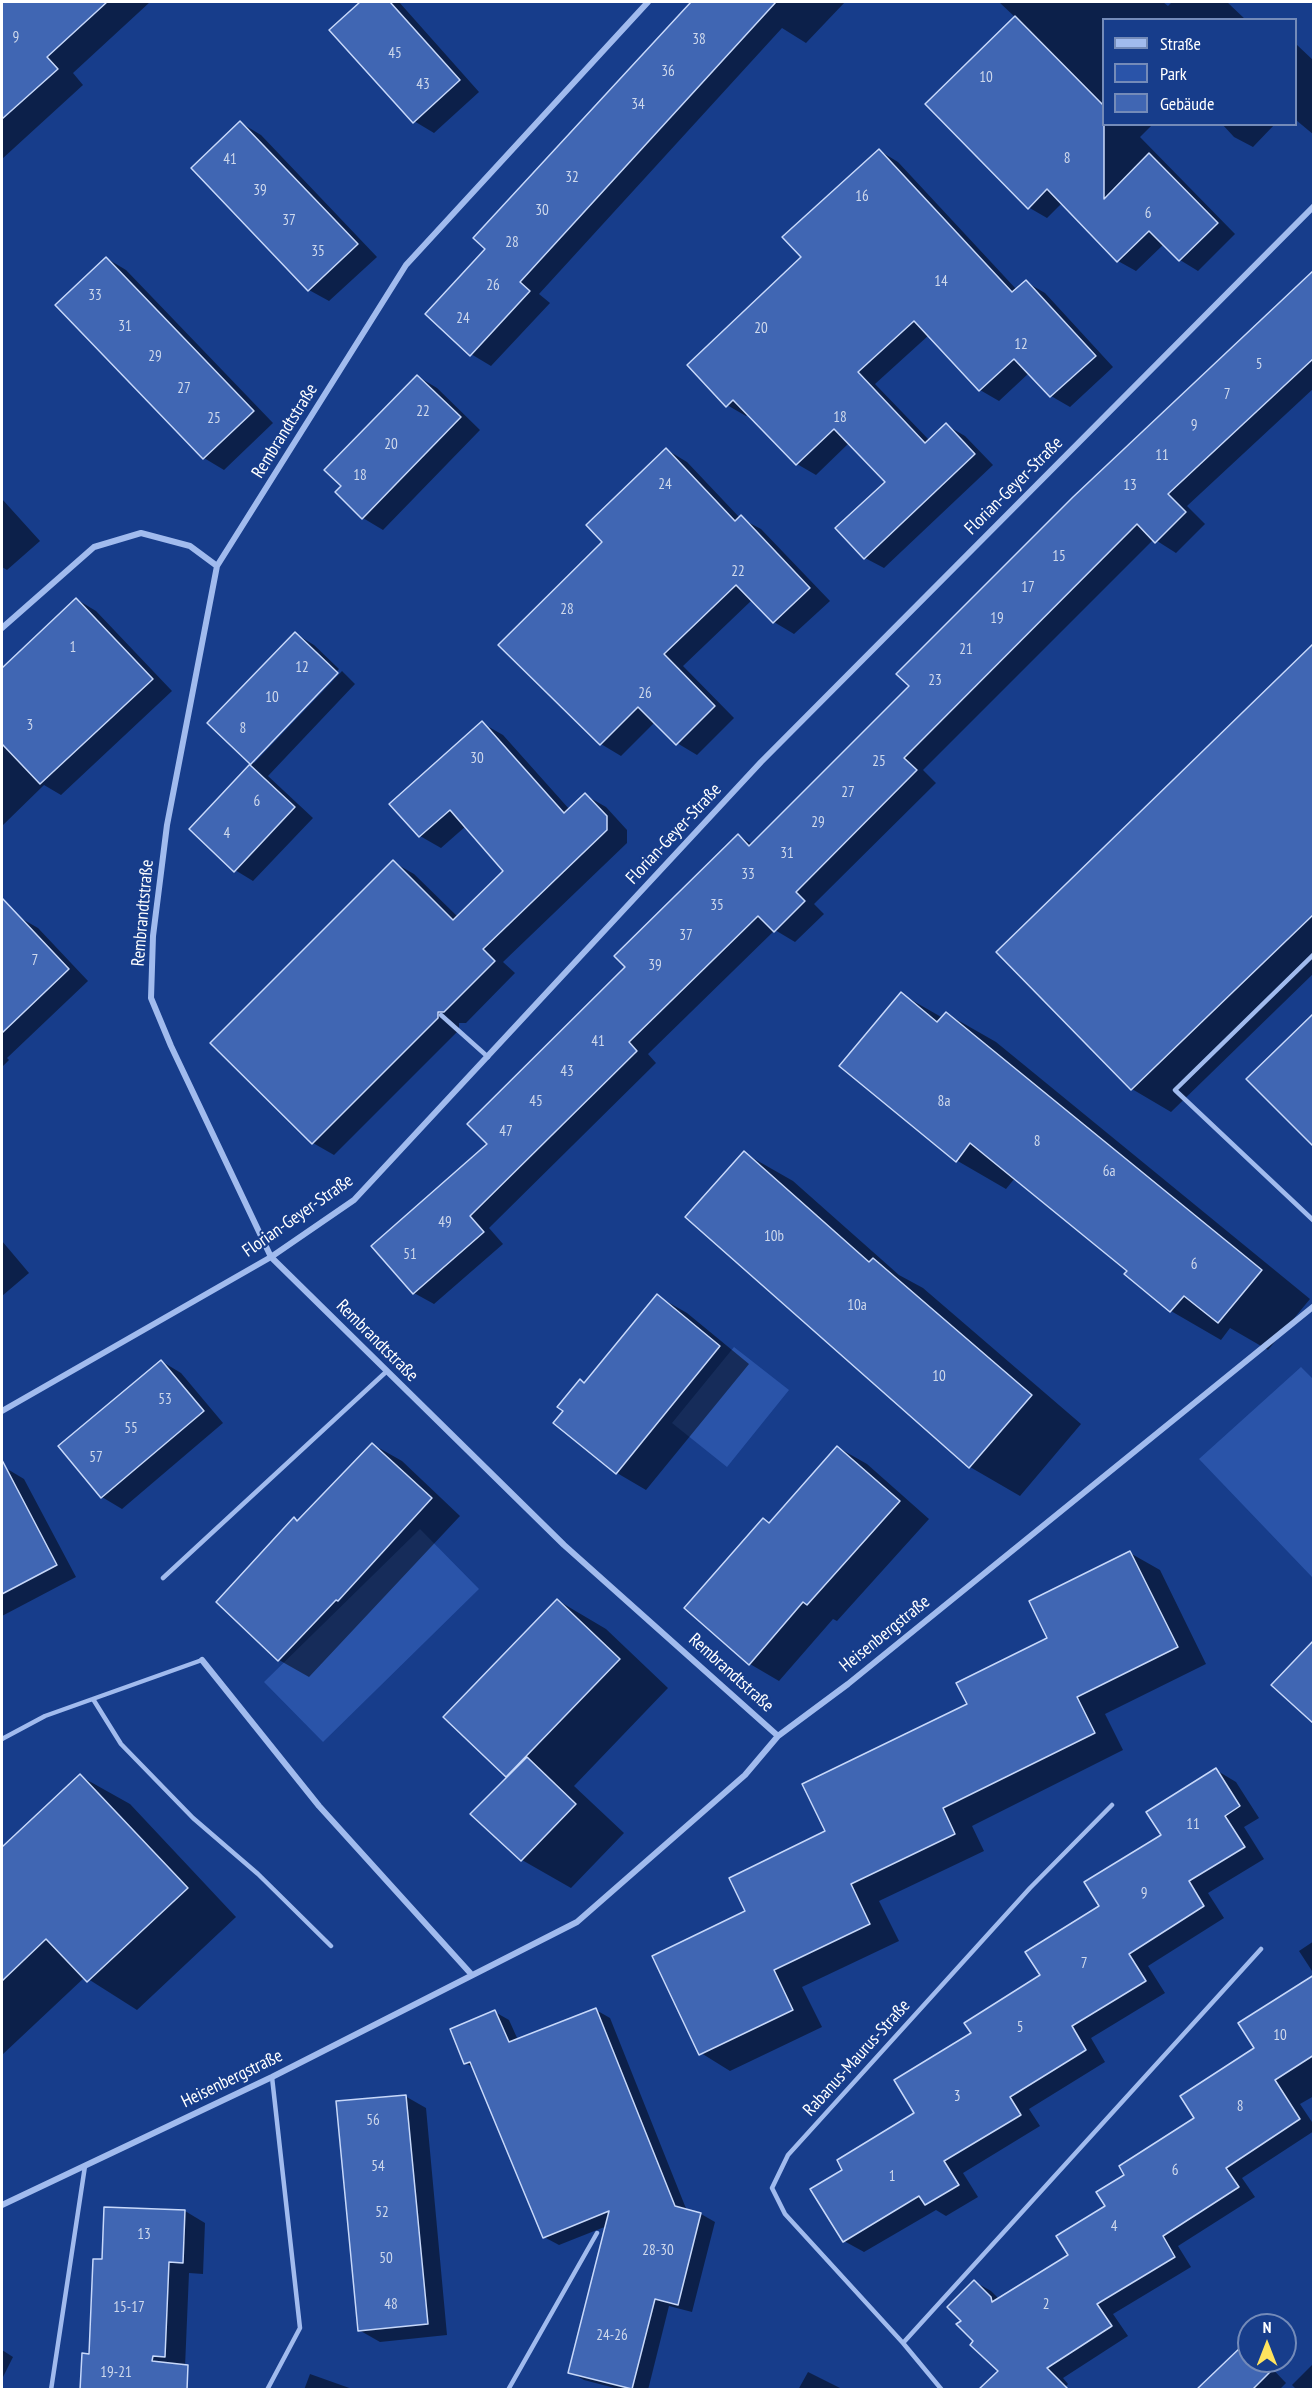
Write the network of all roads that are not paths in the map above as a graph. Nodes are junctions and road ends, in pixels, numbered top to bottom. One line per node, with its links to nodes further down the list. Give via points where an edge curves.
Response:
1 (648, 2): 3 (street, Rembrandtstraße, via 406,265)
2 (1314, 206): 7 (street, Florian-Geyer-Straße, via 760,762)
3 (217, 566): 4 (street, via 190,546 141,533 94,547); 9 (street, Rembrandtstraße, via 167,825 153,936 151,998)
4 (2, 628)
5 (1314, 954): 8 (lane, via 1175,1090)
6 (441, 1016): 7 (lane)
7 (488, 1057): 9 (street, Florian-Geyer-Straße, via 354,1200)
8 (1314, 1221)
9 (271, 1257): 11 (street, Rembrandtstraße); 12 (street, Florian-Geyer-Straße)
10 (1314, 1306): 16 (street, Heisenbergstraße, via 848,1684)
11 (387, 1371): 13 (lane); 16 (street, Rembrandtstraße, via 564,1545)
12 (2, 1411)
13 (163, 1578)
14 (202, 1660): 15 (lane); 21 (street, via 319,1806)
15 (93, 1699): 17 (lane, via 45,1716); 19 (lane, via 121,1744 193,1818 258,1874)
16 (778, 1736): 21 (street, Heisenbergstraße, via 745,1775 577,1922)
17 (2, 1739)
18 (1112, 1805): 26 (lane, Rabanus-Maurus-Straße, via 1029,1888 788,2155 772,2188 785,2214)
19 (331, 1946)
20 (1261, 1949): 26 (lane)
21 (472, 1975): 22 (street, Heisenbergstraße)
22 (272, 2077): 23 (street, Heisenbergstraße); 28 (lane, via 300,2328)
23 (85, 2166): 24 (street, Heisenbergstraße); 27 (lane)
24 (2, 2205)
25 (597, 2233): 29 (lane)
26 (903, 2343): 30 (lane, Rabanus-Maurus-Straße)
27 (51, 2390)
28 (267, 2390)
29 (508, 2390)
30 (942, 2390)

